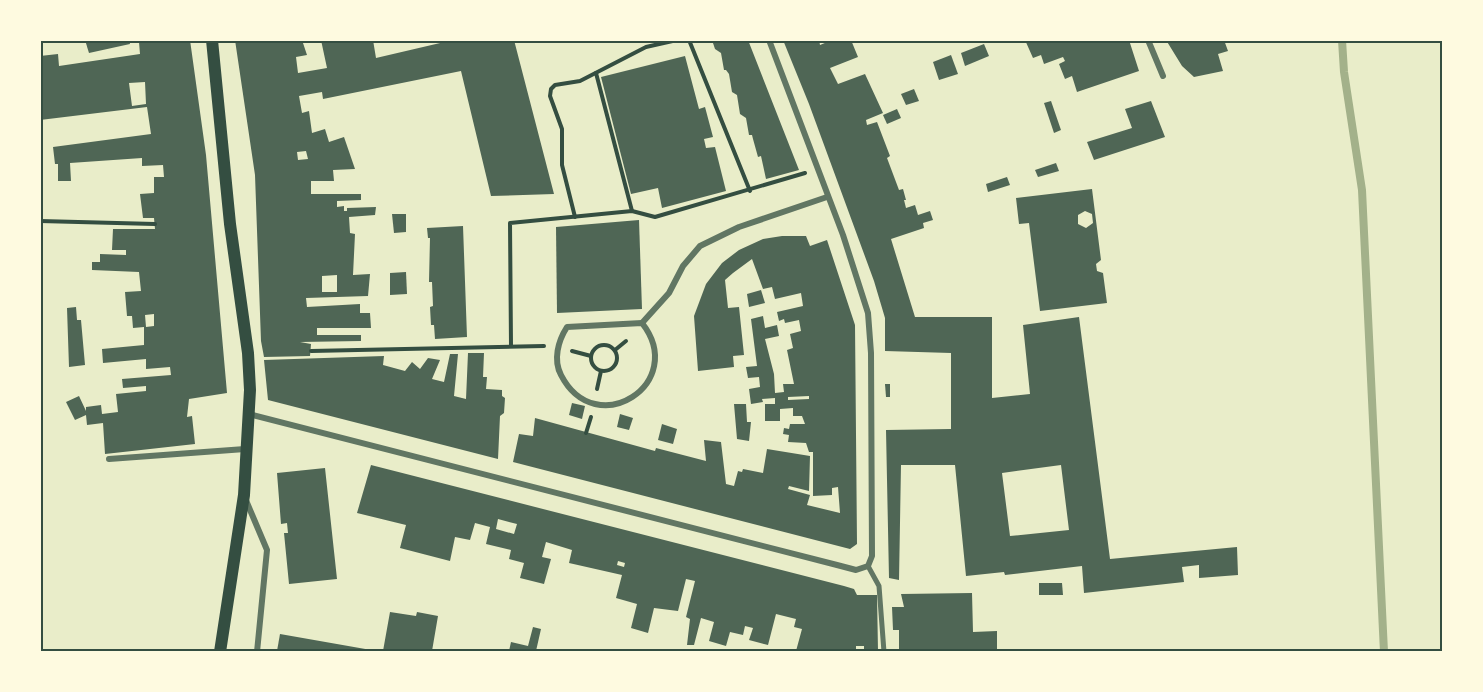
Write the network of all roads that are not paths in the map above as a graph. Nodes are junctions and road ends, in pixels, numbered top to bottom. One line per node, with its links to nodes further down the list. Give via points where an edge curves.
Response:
1 (212, 40): 7 (main road, via 230,224 248,353)
2 (769, 40): 5 (street)
3 (1148, 40): 4 (street)
4 (1163, 76)
5 (827, 197): 6 (street, via 739,227 700,246 669,293); 11 (street, via 868,313 872,556)
6 (642, 323): 6 (street, via 652,336 654,367 638,394 610,406 579,398 566,386 559,371 558,347 567,327)
7 (249, 414): 8 (main road); 11 (street, via 856,570)
8 (245, 449): 9 (street); 10 (main road)
9 (109, 459)
10 (244, 495): 12 (main road); 13 (street, via 267,550)
11 (868, 566): 14 (street, via 879,586)
12 (220, 651)
13 (257, 651)
14 (884, 651)

